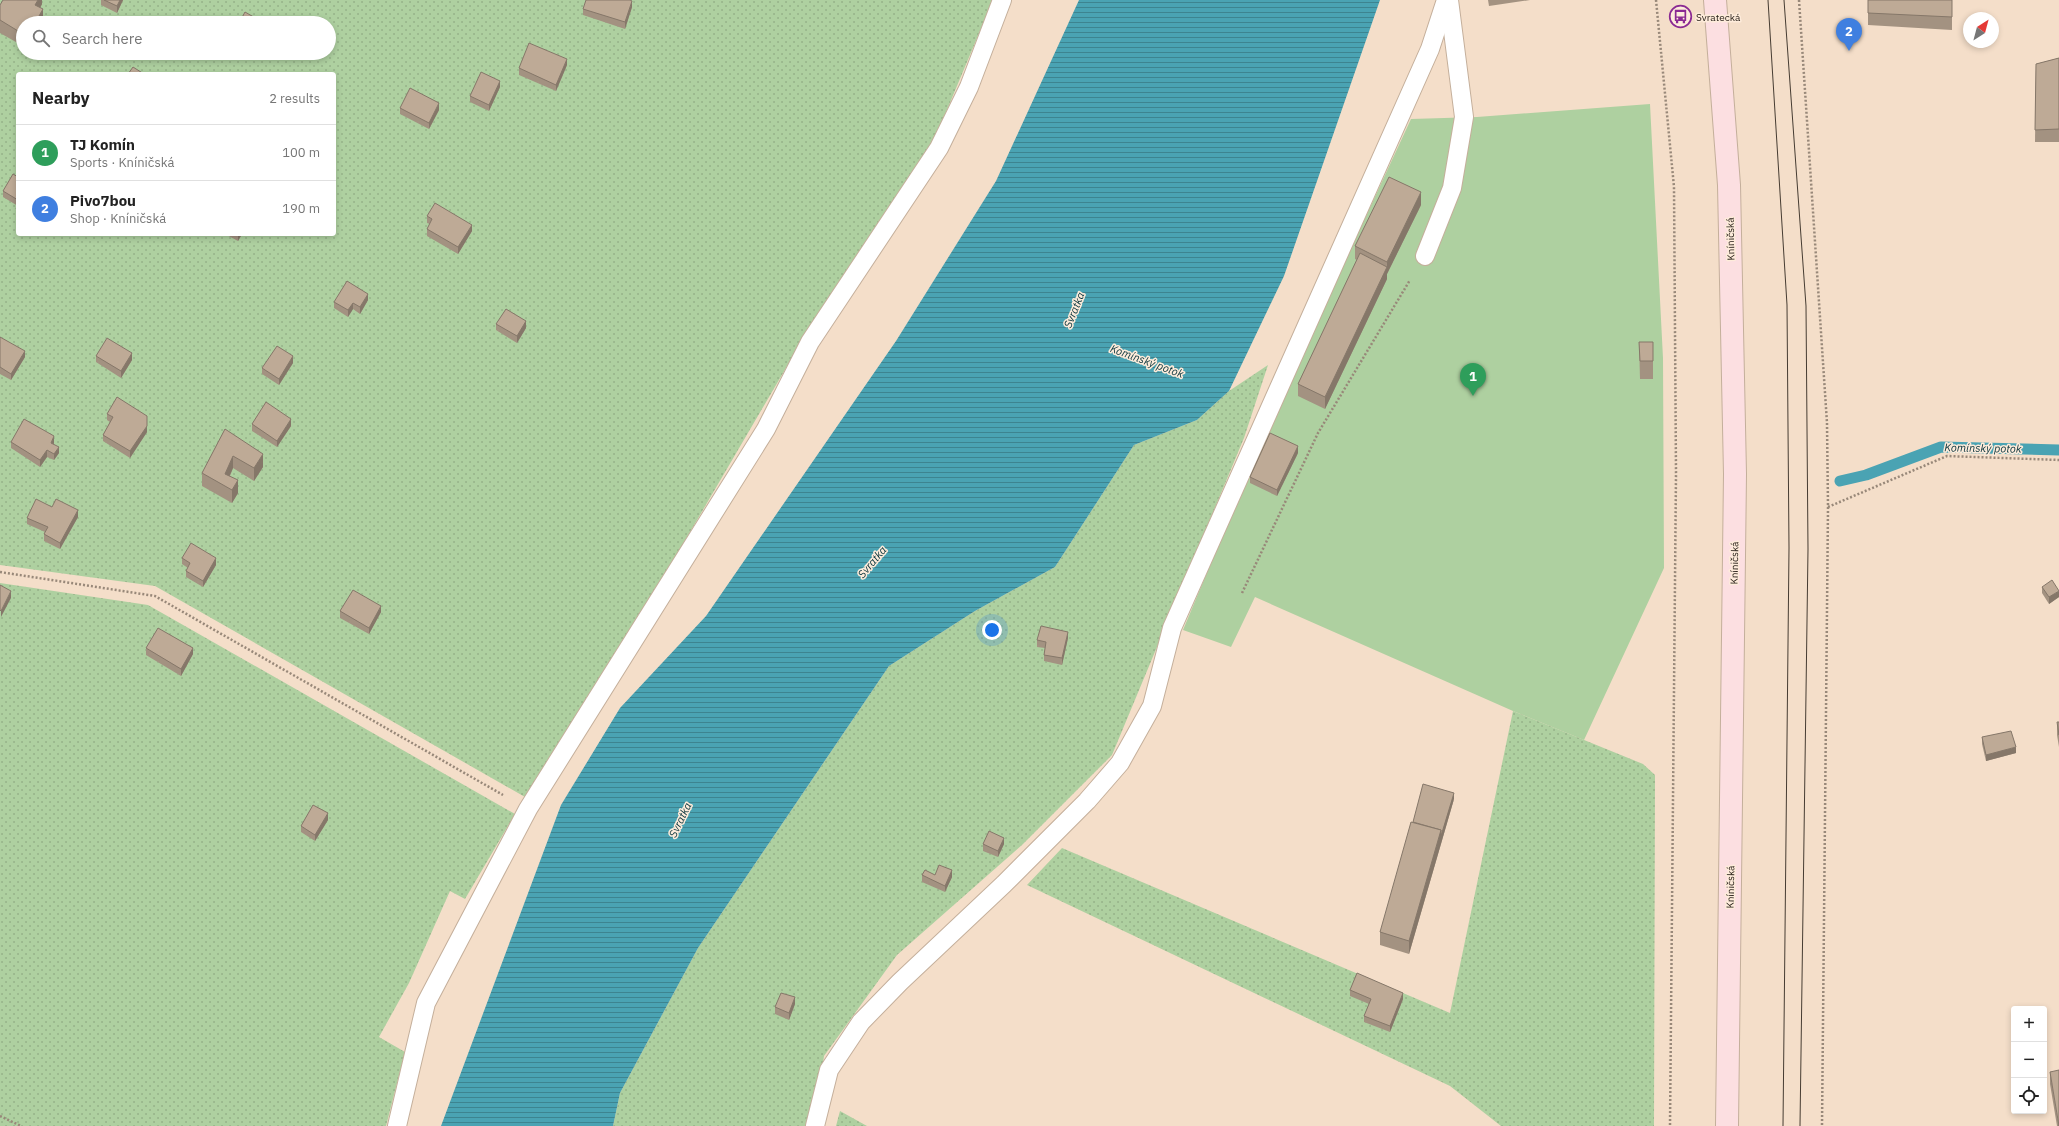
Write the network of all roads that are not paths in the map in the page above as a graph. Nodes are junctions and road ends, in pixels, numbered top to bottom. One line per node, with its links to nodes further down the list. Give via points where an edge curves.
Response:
1 (1002, 0): 6 (lane, via 969,88 939,148 810,342 766,429 528,809 426,1003)
2 (1446, 0): 7 (lane, via 1430,49 1172,628 1152,706 1120,763 1087,801 861,1022 830,1070)
3 (1449, 0): 5 (lane, via 1464,117 1452,188)
4 (1715, 0): 8 (main road, Kníničská, via 1729,185 1735,474)
5 (1425, 256)
6 (397, 1126)
7 (816, 1126)
8 (1727, 1126)

